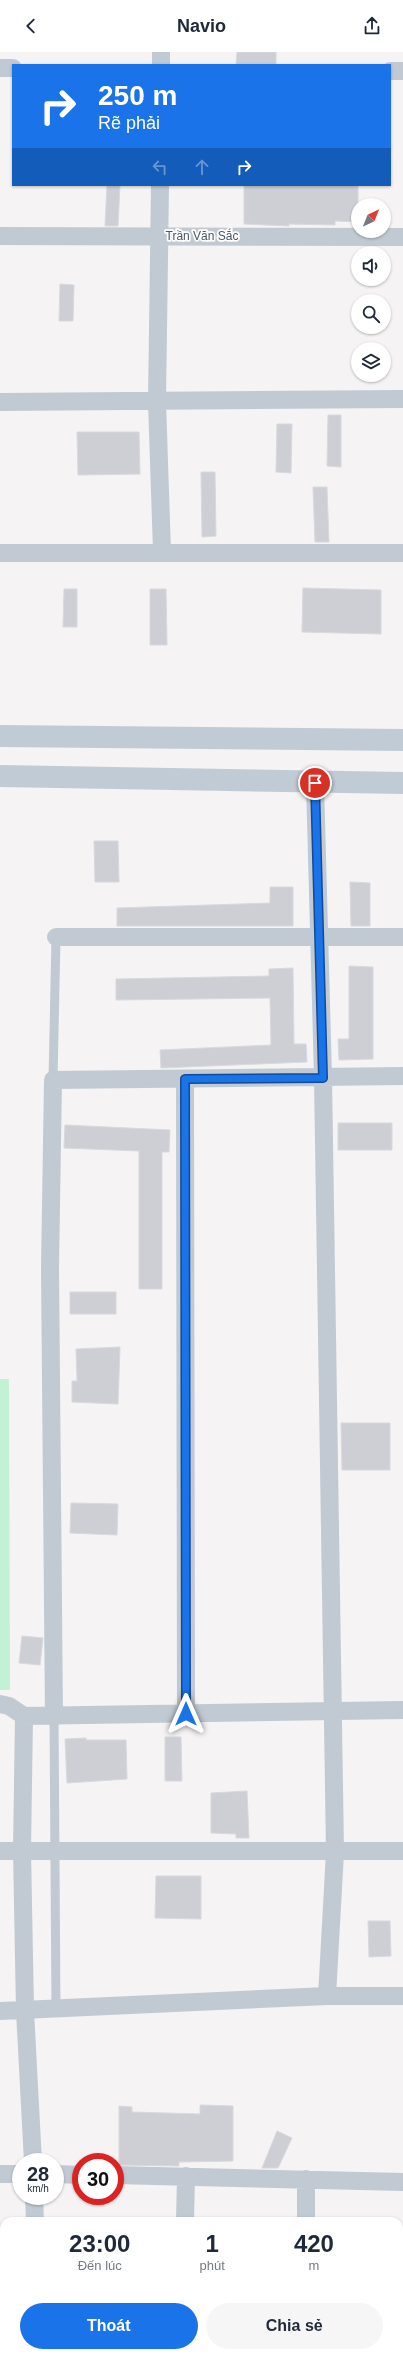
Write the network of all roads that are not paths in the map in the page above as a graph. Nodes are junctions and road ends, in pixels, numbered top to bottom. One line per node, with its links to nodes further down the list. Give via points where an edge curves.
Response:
1 (161, 52): 2 (street)
2 (161, 64)
3 (0, 68): 4 (street)
4 (12, 68)
5 (391, 71): 6 (street)
6 (403, 71)
7 (160, 186): 9 (street)
8 (0, 236): 9 (street, Trần Văn Sắc)
9 (159, 236): 10 (street, Trần Văn Sắc); 13 (street)
10 (403, 237)
11 (403, 400): 13 (street)
12 (0, 402): 13 (street)
13 (157, 402): 14 (street)
14 (162, 551): 15 (street); 16 (street)
15 (0, 552)
16 (403, 553)
17 (0, 736): 18 (street)
18 (403, 740)
19 (0, 776): 20 (street)
20 (315, 783): 21 (street); 23 (street)
21 (403, 783)
22 (56, 937): 23 (street); 28 (lane)
23 (319, 937): 24 (street); 26 (street)
24 (403, 937)
25 (403, 1076): 26 (street)
26 (323, 1078): 27 (street); 31 (street)
27 (185, 1079): 28 (street); 32 (street)
28 (53, 1080): 34 (street, via 50,1268)
29 (0, 1704): 33 (street)
30 (403, 1710): 31 (street)
31 (332, 1711): 32 (street); 39 (street)
32 (186, 1714): 34 (street)
33 (24, 1716): 34 (street); 35 (street)
34 (54, 1716): 36 (lane)
35 (22, 1850): 36 (street); 37 (street); 43 (street)
36 (55, 1850): 39 (street); 42 (lane)
37 (0, 1851)
38 (403, 1851): 39 (street)
39 (335, 1852): 40 (street)
40 (327, 1996): 41 (street); 42 (street)
41 (403, 1996)
42 (56, 2010): 43 (street)
43 (25, 2011): 44 (street); 45 (street)
44 (0, 2012)
45 (33, 2153)
46 (0, 2174): 47 (street)
47 (12, 2174)
48 (124, 2175): 49 (street)
49 (186, 2176): 50 (street); 54 (street)
50 (306, 2179): 51 (street); 55 (street)
51 (403, 2182)
52 (34, 2205): 53 (street)
53 (35, 2217)
54 (185, 2217)
55 (306, 2217)

